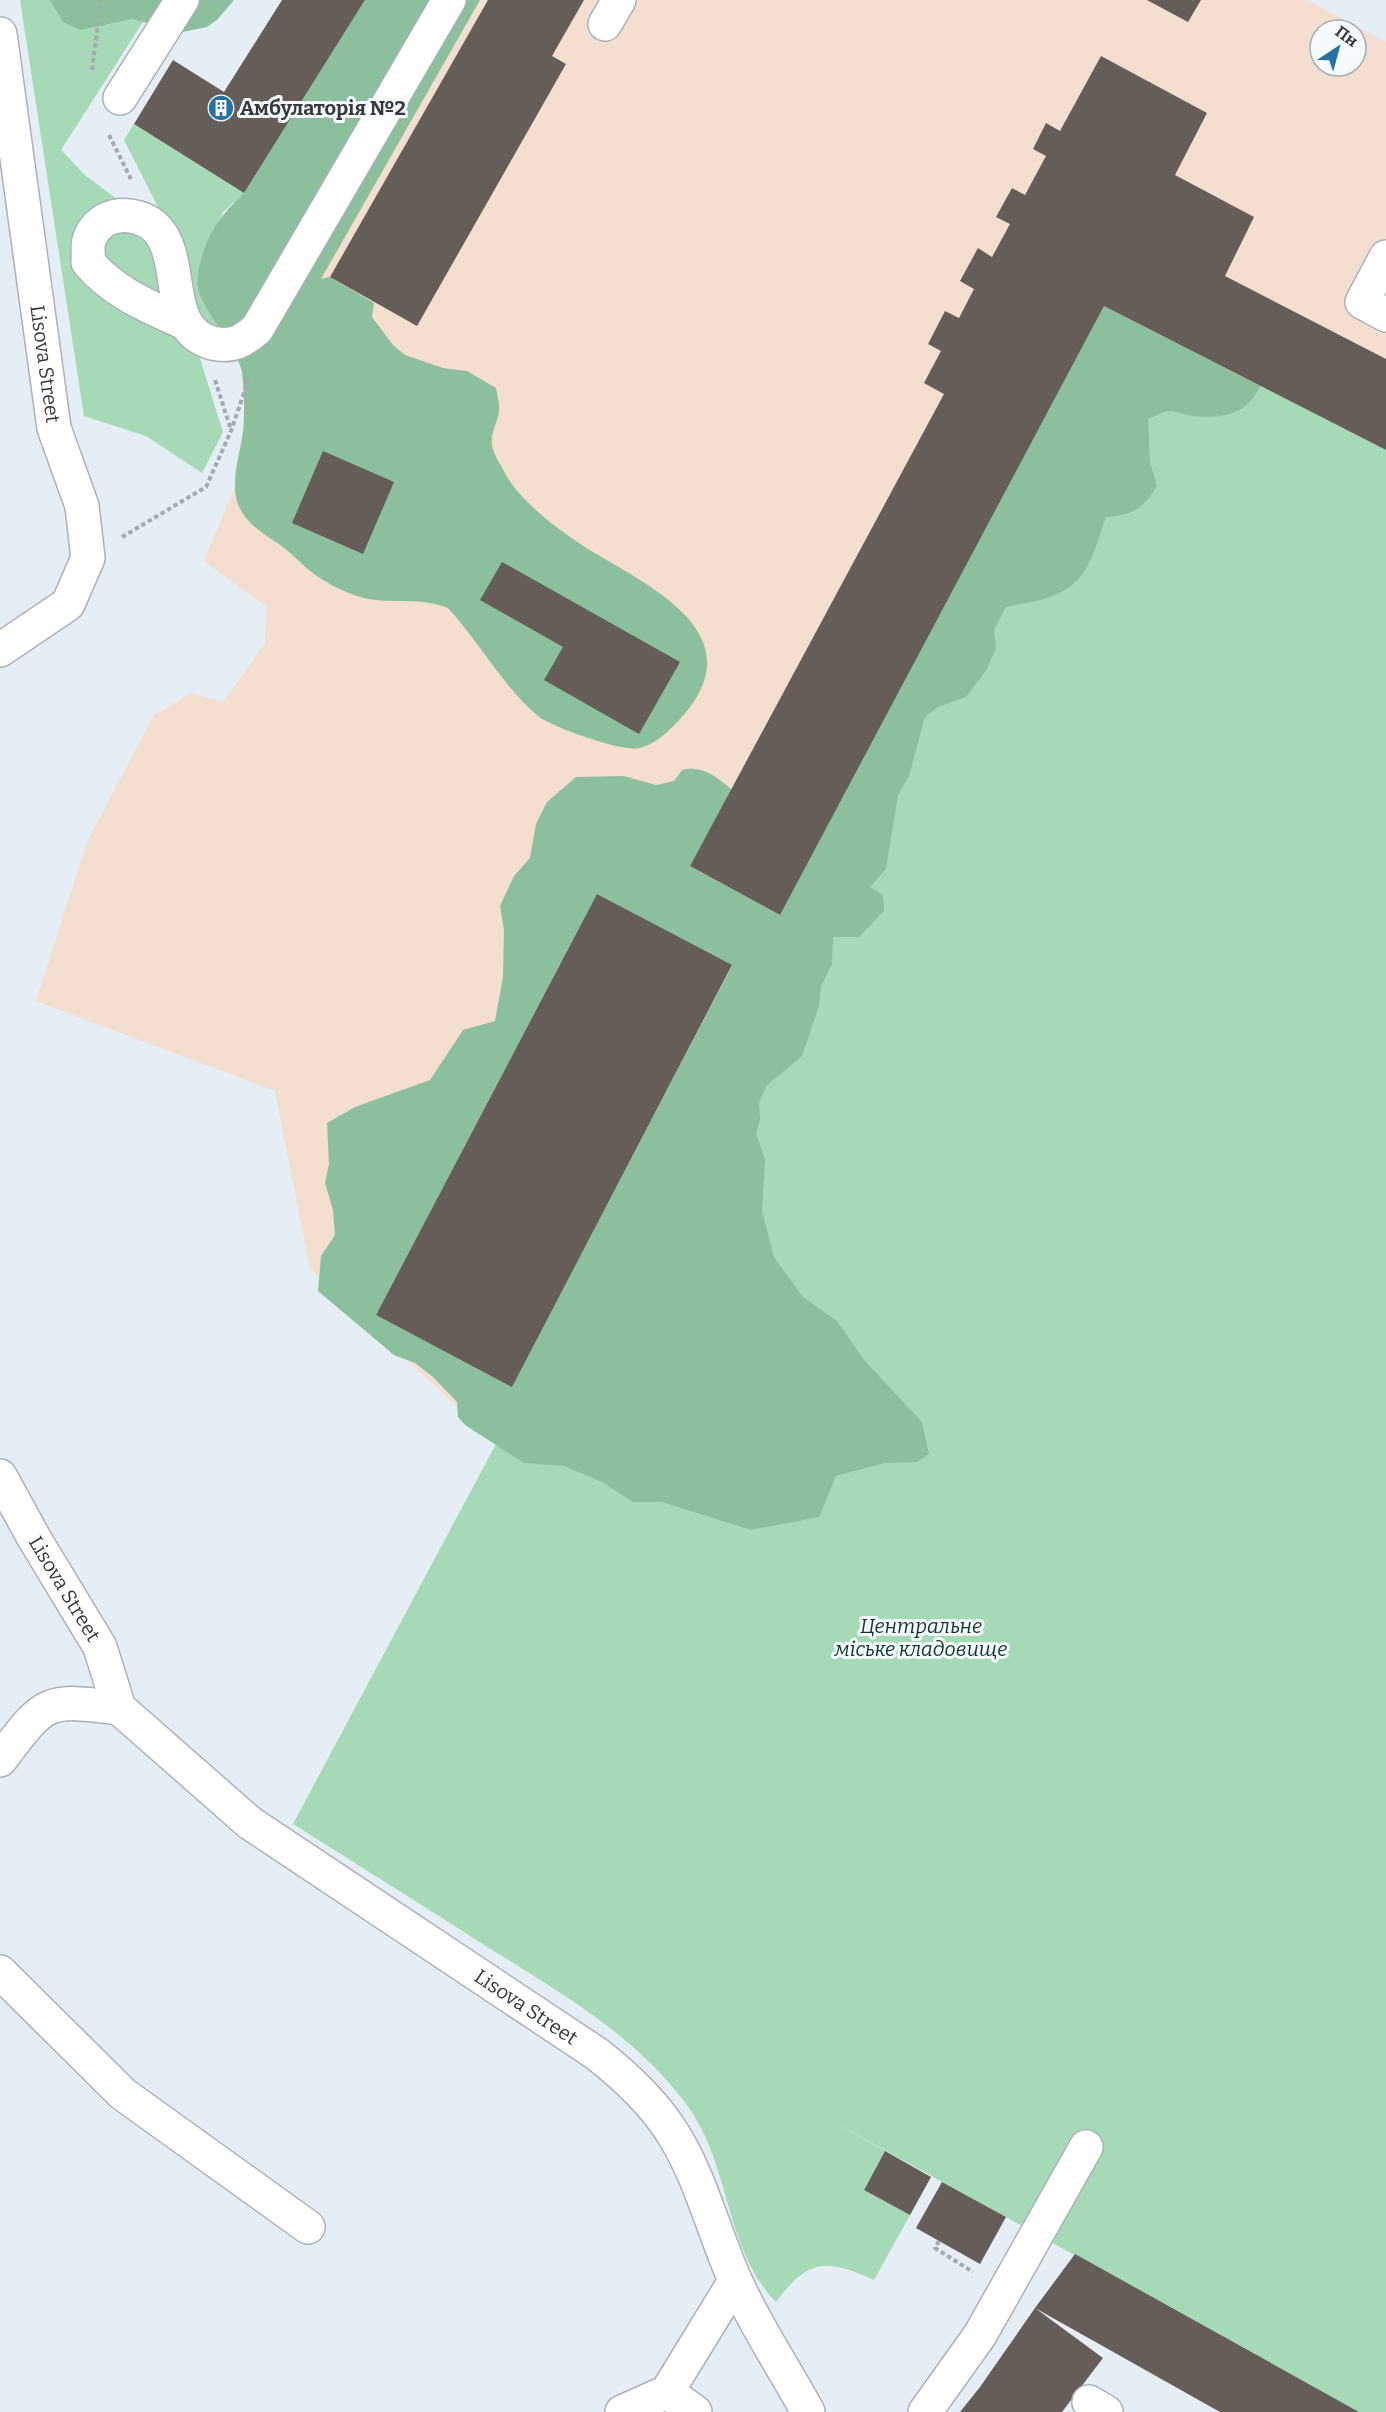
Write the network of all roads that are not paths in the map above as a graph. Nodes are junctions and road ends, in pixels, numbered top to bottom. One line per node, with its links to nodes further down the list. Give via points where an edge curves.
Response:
1 (182, 0): 4 (street)
2 (449, 0): 7 (street, via 257,329 242,342 224,346)
3 (0, 34): 8 (street, Lisova Street, via 54,428 82,506 88,558 69,604)
4 (120, 98)
5 (1386, 257): 6 (street, via 1362,302)
6 (1386, 315)
7 (195, 332): 7 (street, via 178,304 170,252 158,230 141,217 118,215 102,222 89,239 88,262 104,282)
8 (0, 650)
9 (0, 1476): 10 (street, Lisova Street, via 100,1647)
10 (119, 1708): 11 (street, via 75,1702 52,1705 32,1717); 15 (street, Lisova Street, via 250,1823 626,2076 671,2130)
11 (0, 1760)
12 (0, 1972): 14 (street, via 123,2094)
13 (1086, 2147): 20 (street, via 980,2335)
14 (308, 2227)
15 (735, 2282): 16 (street); 19 (street, Lisova Street)
16 (667, 2392): 17 (street); 18 (street)
17 (622, 2412)
18 (695, 2412)
19 (808, 2412)
20 (925, 2412)

